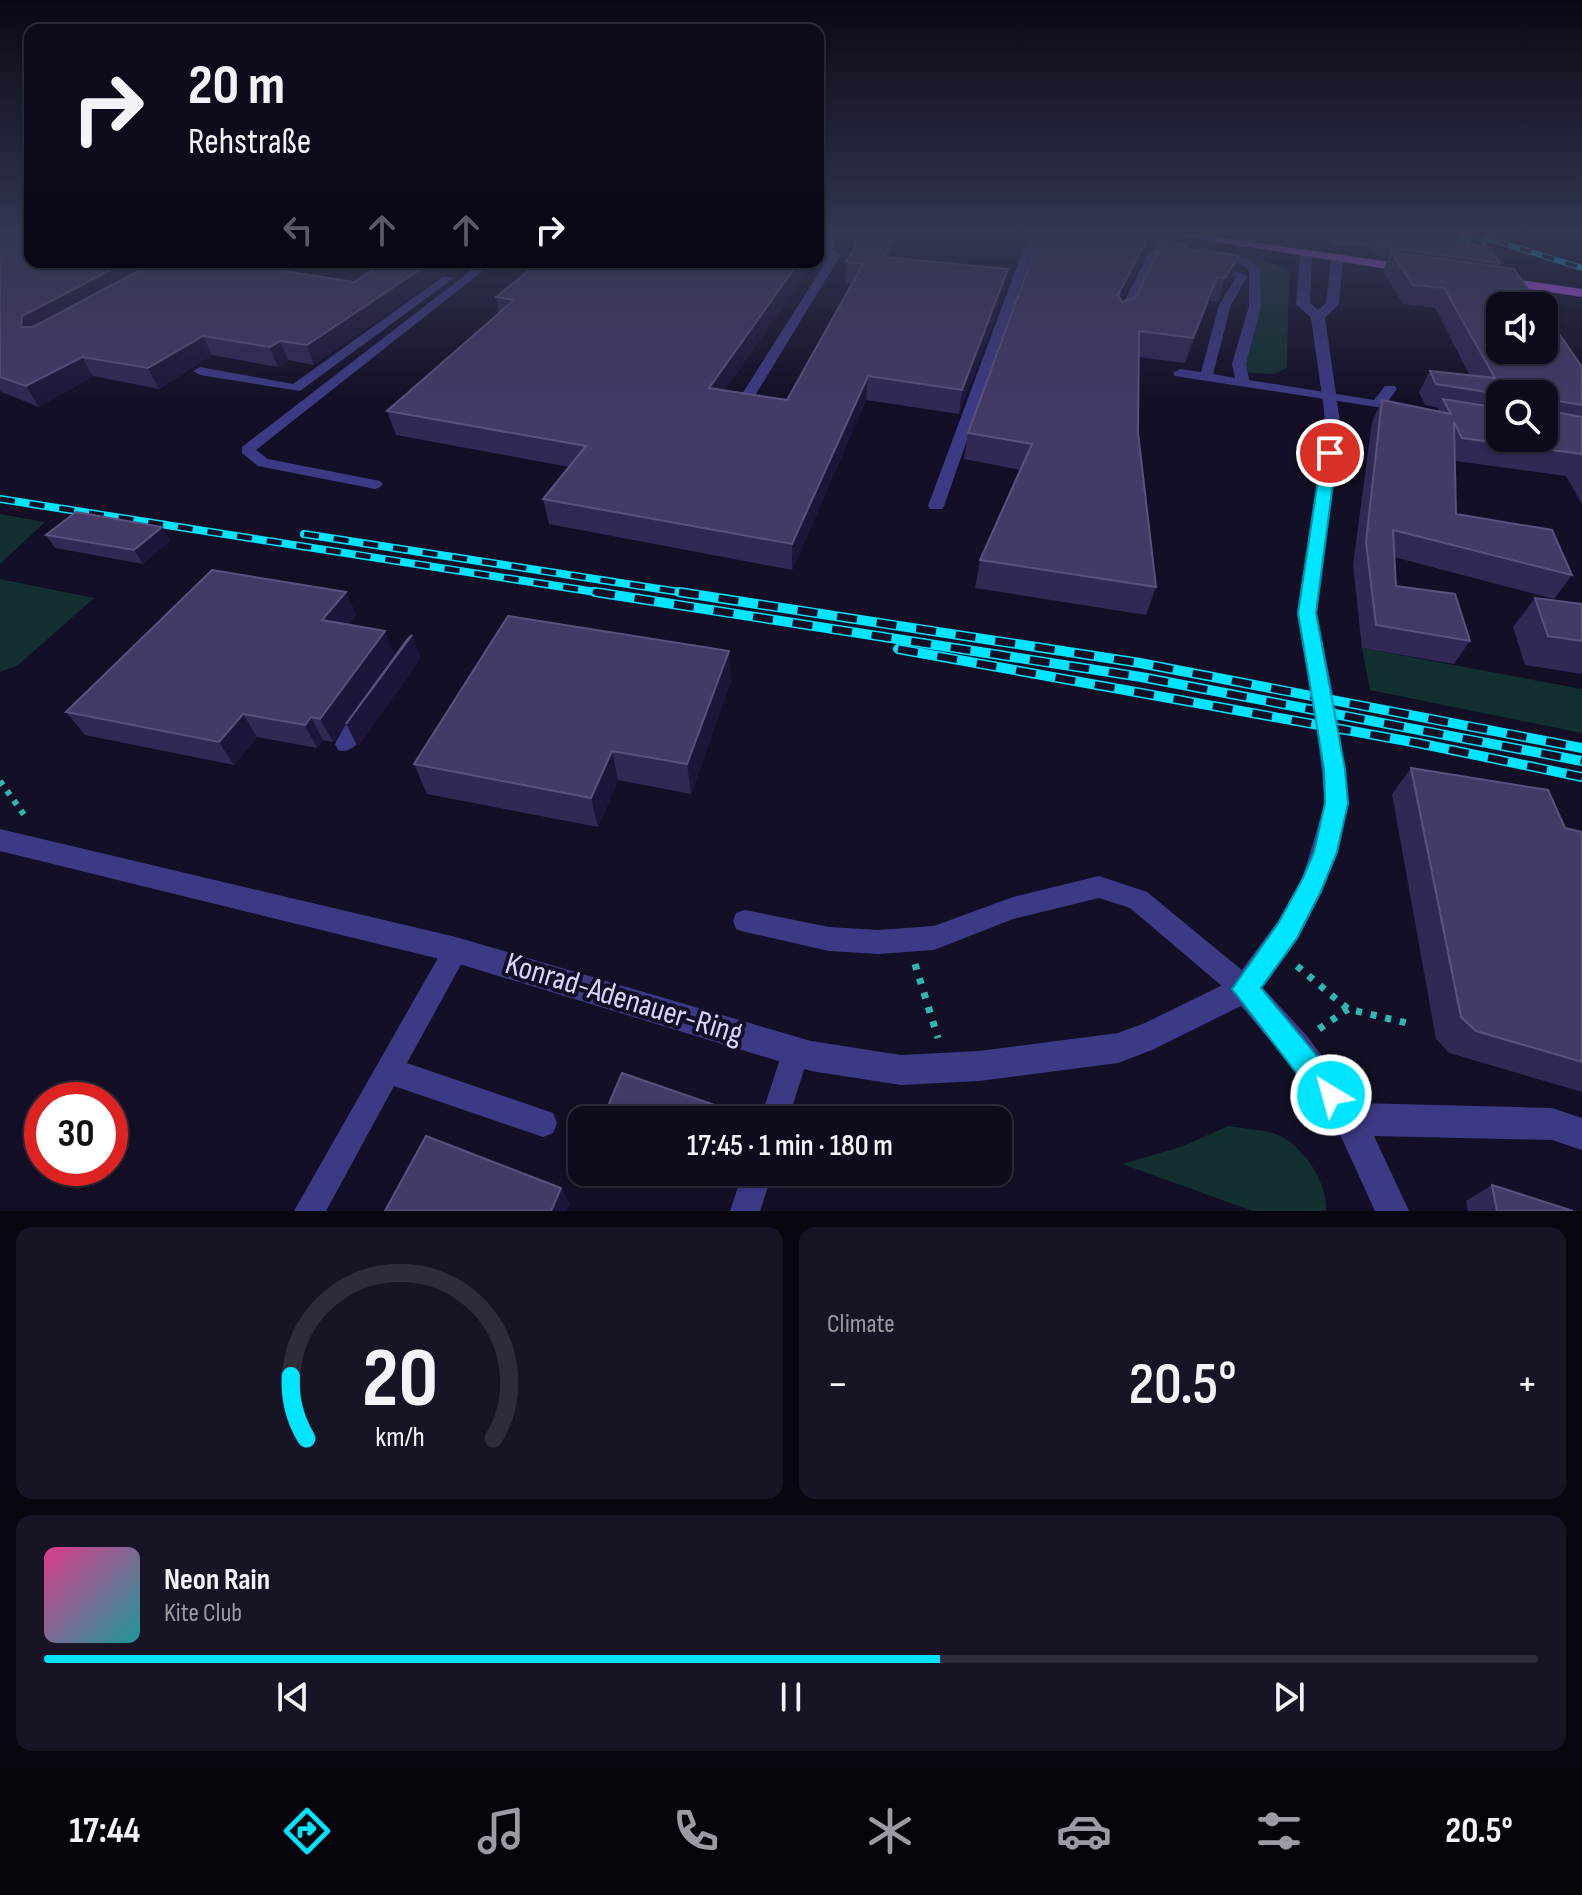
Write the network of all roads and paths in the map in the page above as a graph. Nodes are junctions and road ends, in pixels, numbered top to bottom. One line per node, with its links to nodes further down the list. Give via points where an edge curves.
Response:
1 (430, 291): 12 (lane, via 295,388)
2 (452, 291): 19 (lane, via 247,450 263,463)
3 (813, 291): 17 (lane)
4 (1014, 291): 20 (lane)
5 (1135, 291): 11 (lane)
6 (1233, 291): 14 (lane)
7 (1255, 291): 15 (lane, via 1239,364)
8 (1304, 291): 10 (street, via 1303,304)
9 (1333, 291): 10 (street, via 1332,304)
10 (1318, 317): 18 (street)
11 (1121, 320)
12 (200, 371)
13 (1180, 373): 14 (lane)
14 (1206, 377): 15 (lane)
15 (1243, 382): 18 (lane)
16 (1390, 389): 18 (lane, via 1385,406)
17 (749, 394)
18 (1329, 394): 26 (street, via 1333,429 1307,613 1337,803 1313,884)
19 (375, 484)
20 (936, 506)
21 (372, 707): 22 (lane)
22 (345, 744)
23 (0, 840): 27 (street, Konrad-Adenauer-Ring)
24 (745, 921): 25 (lane, via 829,939)
25 (907, 940): 28 (lane, via 934,938 1013,908 1099,887 1138,900); 31 (path)
26 (1275, 948): 28 (street); 29 (path, via 1348,1009)
27 (456, 950): 30 (street, Konrad-Adenauer-Ring); 32 (lane)
28 (1245, 989): 31 (street, Konrad-Adenauer-Ring, via 1118,1048); 34 (street)
29 (1407, 1023)
30 (796, 1051): 31 (street, Konrad-Adenauer-Ring, via 901,1070); 33 (lane)
31 (947, 1068)
32 (390, 1071): 35 (lane); 38 (lane)
33 (778, 1106)
34 (1349, 1119): 36 (street, via 1537,1123); 40 (street)
35 (543, 1123)
36 (1582, 1134)
37 (753, 1186): 39 (lane)
38 (309, 1211)
39 (745, 1211)
40 (1392, 1211)

